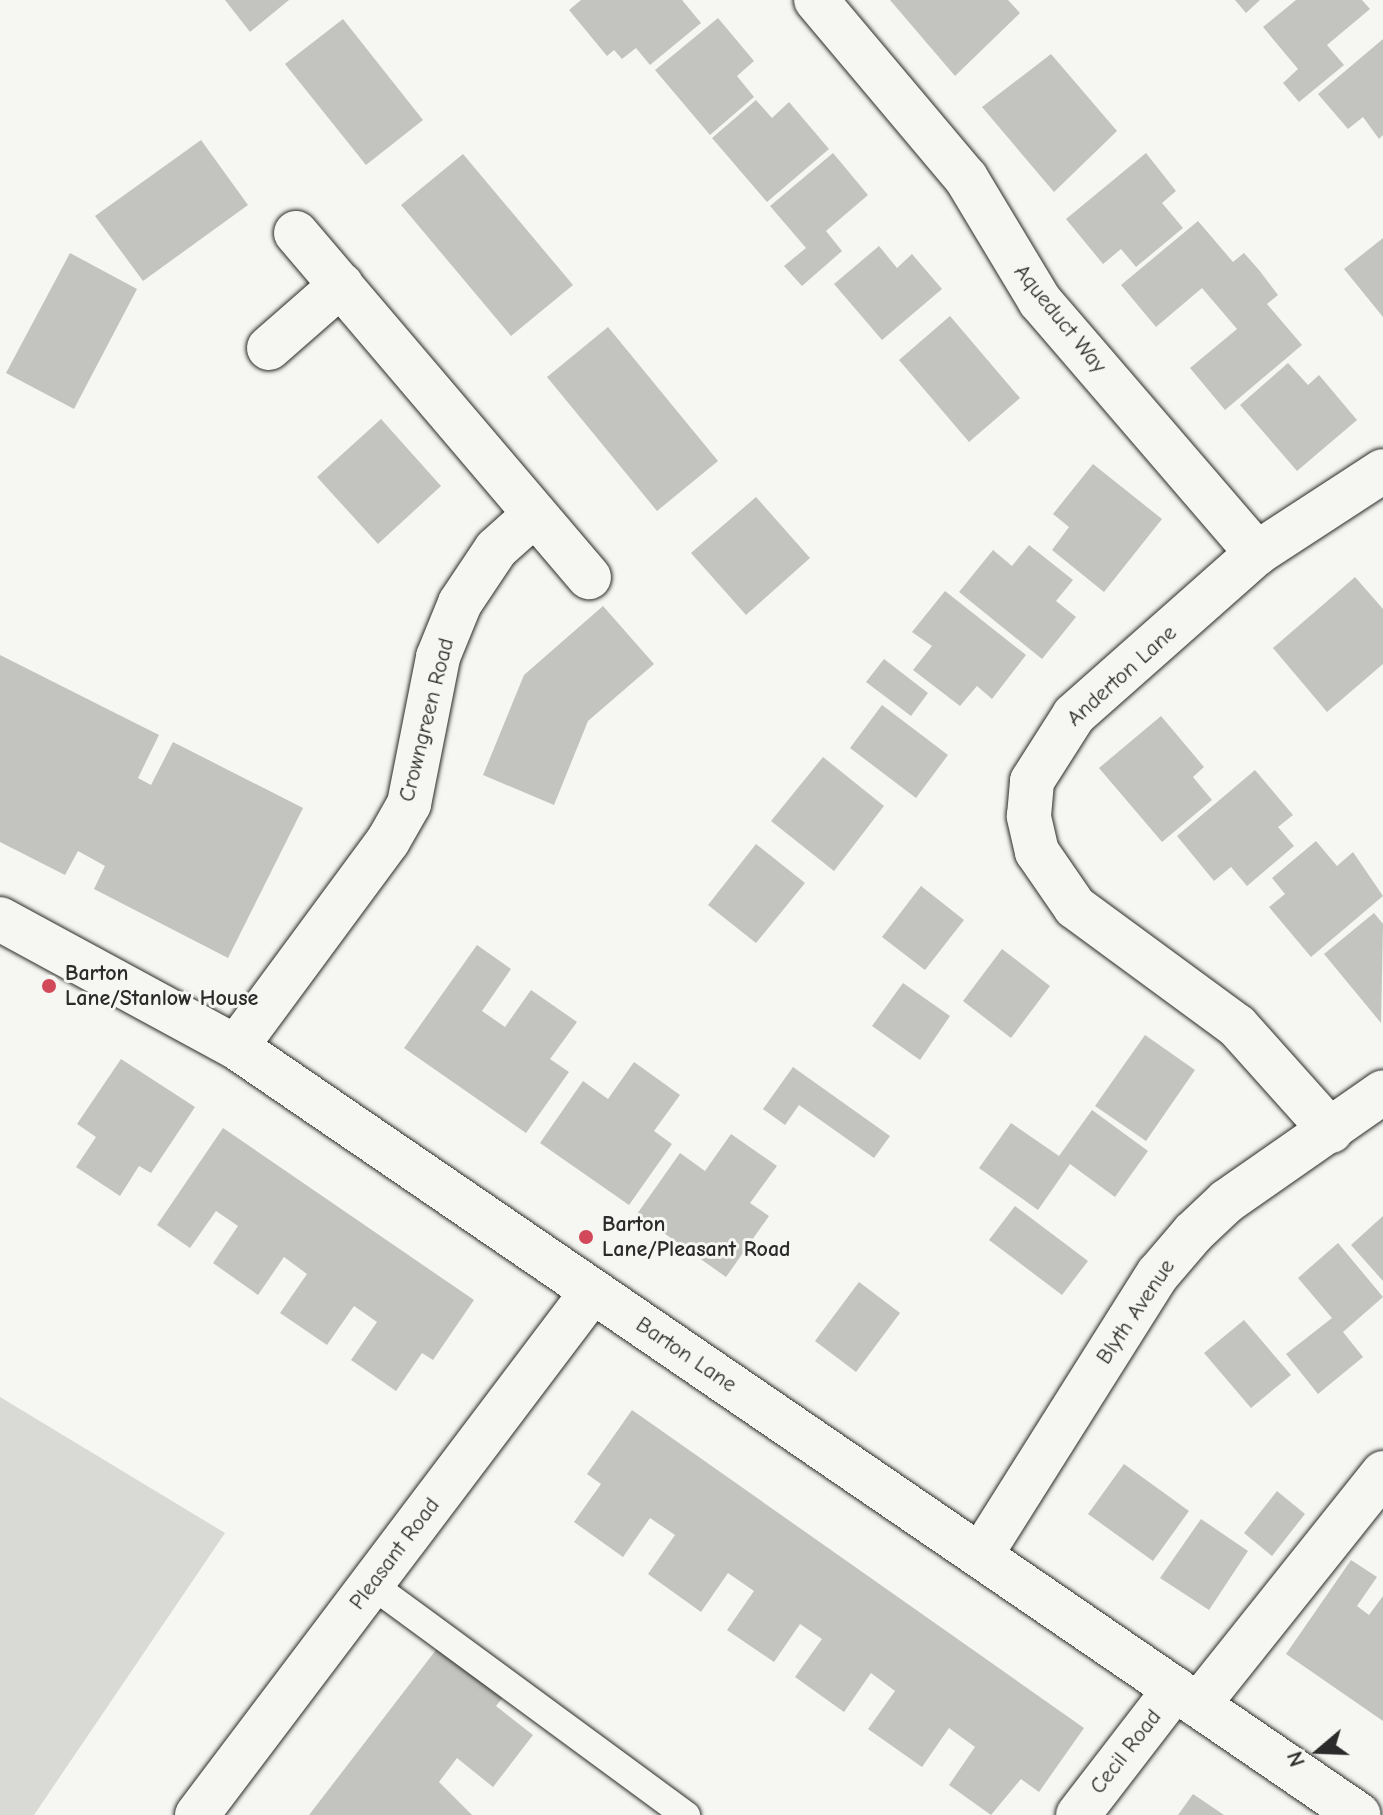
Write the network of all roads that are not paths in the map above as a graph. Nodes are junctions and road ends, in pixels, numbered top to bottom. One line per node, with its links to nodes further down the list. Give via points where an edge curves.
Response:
1 (816, 0): 7 (street, Aqueduct Way, via 966,178 1040,301)
2 (296, 233): 3 (street)
3 (341, 285): 4 (street); 6 (street)
4 (269, 348)
5 (1383, 471): 7 (street, Anderton Lane)
6 (535, 514): 8 (street); 10 (street, Crowngreen Road, via 496,549 460,603 438,657 409,804 388,841)
7 (1257, 553): 12 (street, Anderton Lane, via 1074,715 1032,781 1029,816 1037,852 1075,907 1237,1026)
8 (589, 577)
9 (0, 919): 10 (street, Barton Lane)
10 (236, 1047): 13 (street, Barton Lane)
11 (1383, 1092): 12 (street, Blyth Avenue)
12 (1331, 1131): 15 (street, Blyth Avenue, via 1227,1201 1158,1274)
13 (592, 1292): 15 (street, Barton Lane); 16 (street, Pleasant Road)
14 (1383, 1473): 17 (street, Cecil Road)
15 (982, 1553): 17 (street, Barton Lane)
16 (371, 1584): 18 (lane); 19 (street, Pleasant Road)
17 (1186, 1697): 20 (street, Cecil Road); 21 (street, Barton Lane)
18 (669, 1810)
19 (197, 1815)
20 (1078, 1815)
21 (1359, 1815)

